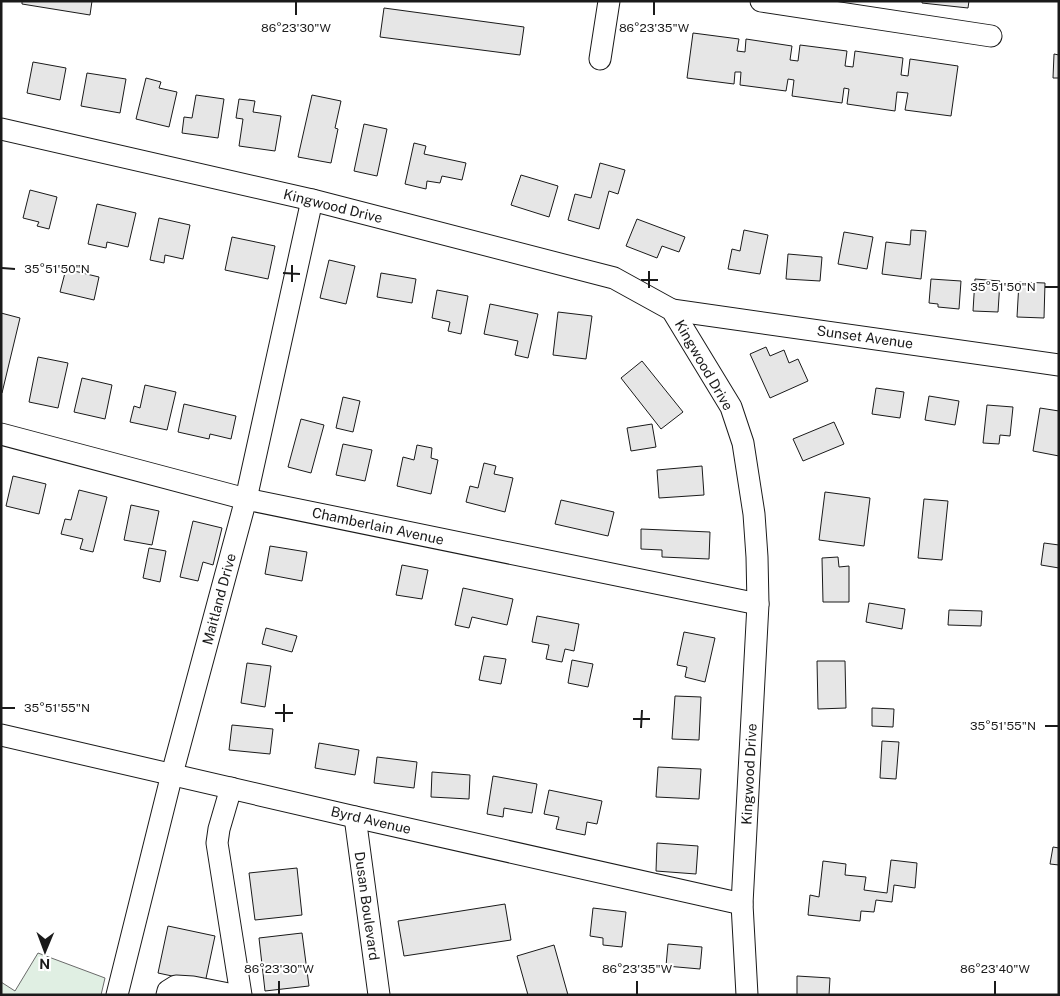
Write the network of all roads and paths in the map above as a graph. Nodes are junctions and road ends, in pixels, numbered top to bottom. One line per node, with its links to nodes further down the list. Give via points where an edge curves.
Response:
1 (609, 1): 4 (street)
2 (762, 1): 3 (street)
3 (991, 36)
4 (600, 59)
5 (1, 129): 6 (street, Kingwood Drive)
6 (312, 200): 7 (street, Kingwood Drive, via 614,278); 10 (street, Maitland Drive)
7 (672, 310): 8 (street, Sunset Avenue); 11 (street, Kingwood Drive, via 731,407 743,443 754,514)
8 (1059, 365)
9 (1, 434): 10 (street, Chamberlain Avenue)
10 (246, 499): 11 (street, Chamberlain Avenue); 13 (street, Maitland Drive)
11 (758, 604): 16 (street, Kingwood Drive)
12 (1, 735): 13 (street, Byrd Avenue)
13 (172, 774): 14 (street, Byrd Avenue); 17 (street, Maitland Drive)
14 (231, 788): 15 (street, Byrd Avenue); 20 (street, via 217,843)
15 (355, 817): 16 (street, Byrd Avenue); 21 (street, Dusan Boulevard)
16 (742, 904): 22 (street, Kingwood Drive)
17 (117, 995)
18 (167, 995): 19 (street, via 176,986)
19 (234, 995)
20 (241, 995)
21 (379, 995)
22 (748, 995)

